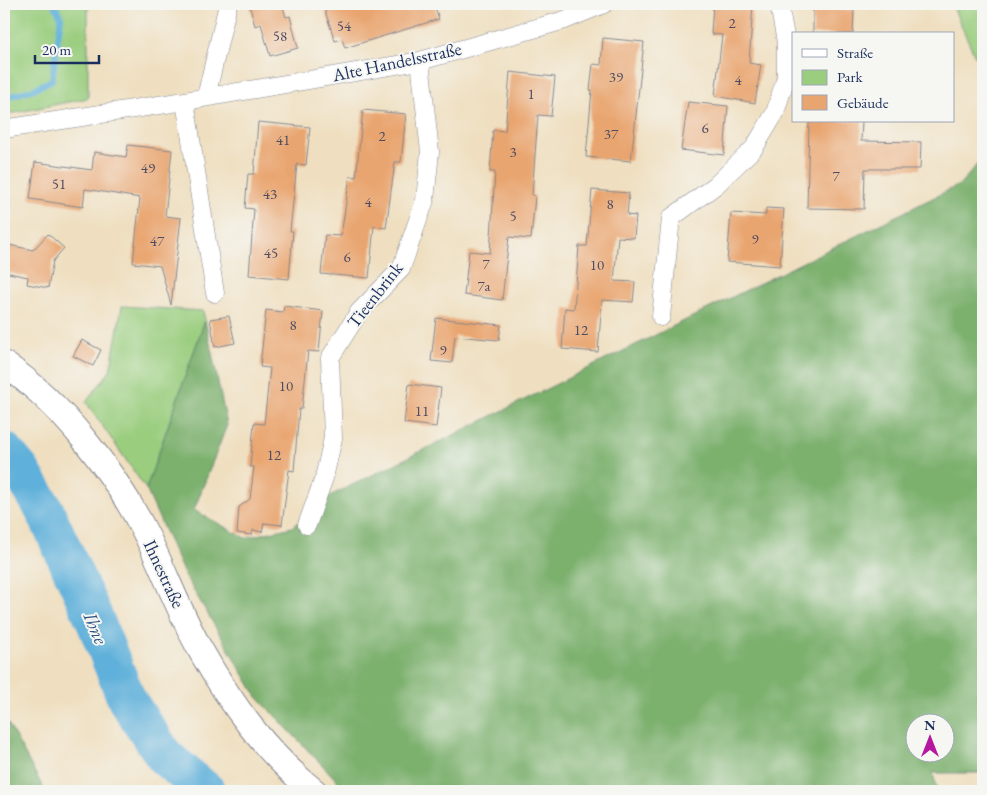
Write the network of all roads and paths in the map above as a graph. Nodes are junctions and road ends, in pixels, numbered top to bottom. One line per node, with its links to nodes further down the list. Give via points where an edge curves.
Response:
1 (228, 4): 5 (street)
2 (604, 4): 4 (street, Alte Handelsstraße, via 565,20)
3 (779, 4): 9 (street, via 786,42 786,77 775,113 754,148 716,185 671,218)
4 (420, 61): 5 (street, Alte Handelsstraße); 11 (street, Tieenbrink, via 430,152 425,200 400,269 359,312 330,358 333,438 324,478)
5 (206, 97): 6 (street, Alte Handelsstraße)
6 (184, 101): 7 (street, Alte Handelsstraße); 8 (street)
7 (4, 129)
8 (215, 293)
9 (661, 317)
10 (4, 364): 12 (main road, Ihnestraße, via 47,398 86,442 117,485 145,533 200,649 228,696 257,736)
11 (307, 524)
12 (314, 791)

